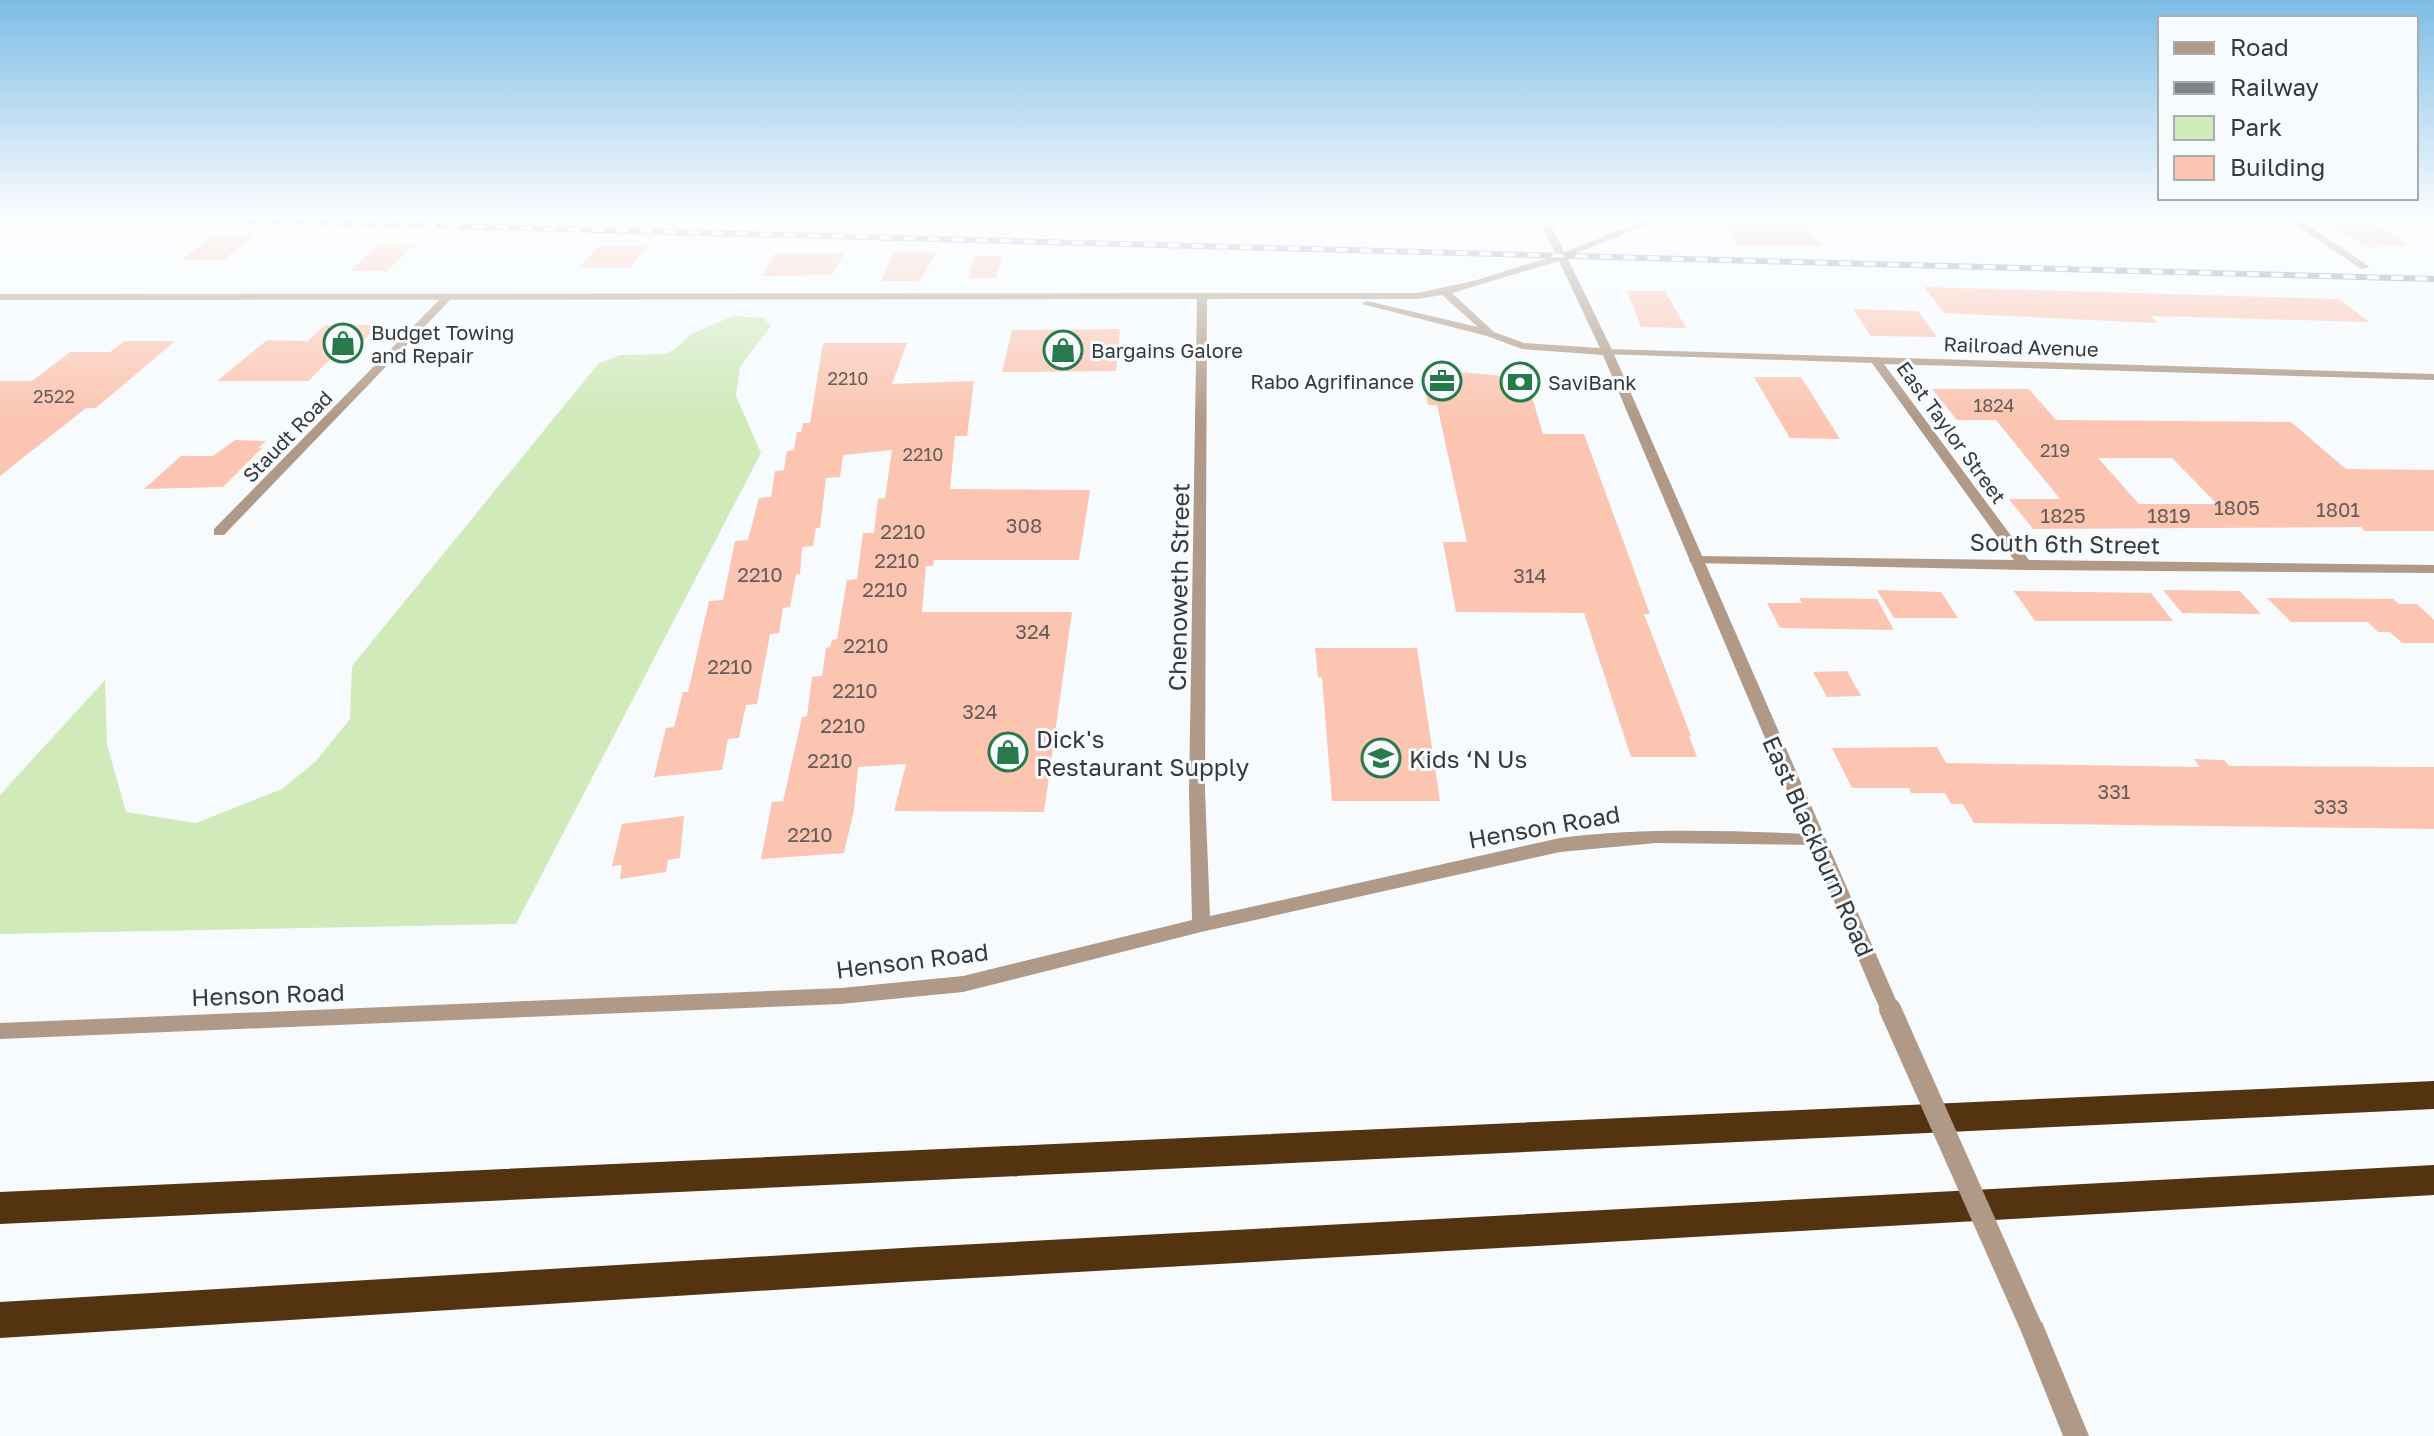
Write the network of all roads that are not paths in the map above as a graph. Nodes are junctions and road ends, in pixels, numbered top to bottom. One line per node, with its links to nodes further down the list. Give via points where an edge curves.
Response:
1 (1477, 284): 3 (street)
2 (1575, 284): 9 (street, East Blackburn Road)
3 (1445, 292): 7 (street); 8 (street)
4 (0, 297): 5 (street)
5 (448, 297): 6 (street); 12 (street, Staudt Road)
6 (1202, 298): 7 (street); 17 (street, Chenoweth Street, via 1197,791)
7 (1336, 298): 8 (street, Railroad Avenue)
8 (1491, 334): 9 (street, Railroad Avenue, via 1522,346)
9 (1607, 352): 10 (street, Railroad Avenue); 13 (street, East Blackburn Road)
10 (1875, 360): 11 (street, Railroad Avenue); 14 (street, East Taylor Street)
11 (2434, 377)
12 (219, 532)
13 (1696, 560): 14 (street, South 6th Street); 16 (street, East Blackburn Road)
14 (2026, 566): 15 (street, South 6th Street)
15 (2434, 569)
16 (1816, 840): 17 (street, Henson Road, via 1605,838); 23 (street, East Blackburn Road, bridge)
17 (1201, 925): 18 (street, Henson Road, via 963,984 841,996)
18 (0, 1031)
19 (2434, 1095): 21 (highway)
20 (2434, 1180): 22 (highway)
21 (0, 1206)
22 (3, 1320)
23 (2076, 1436)

